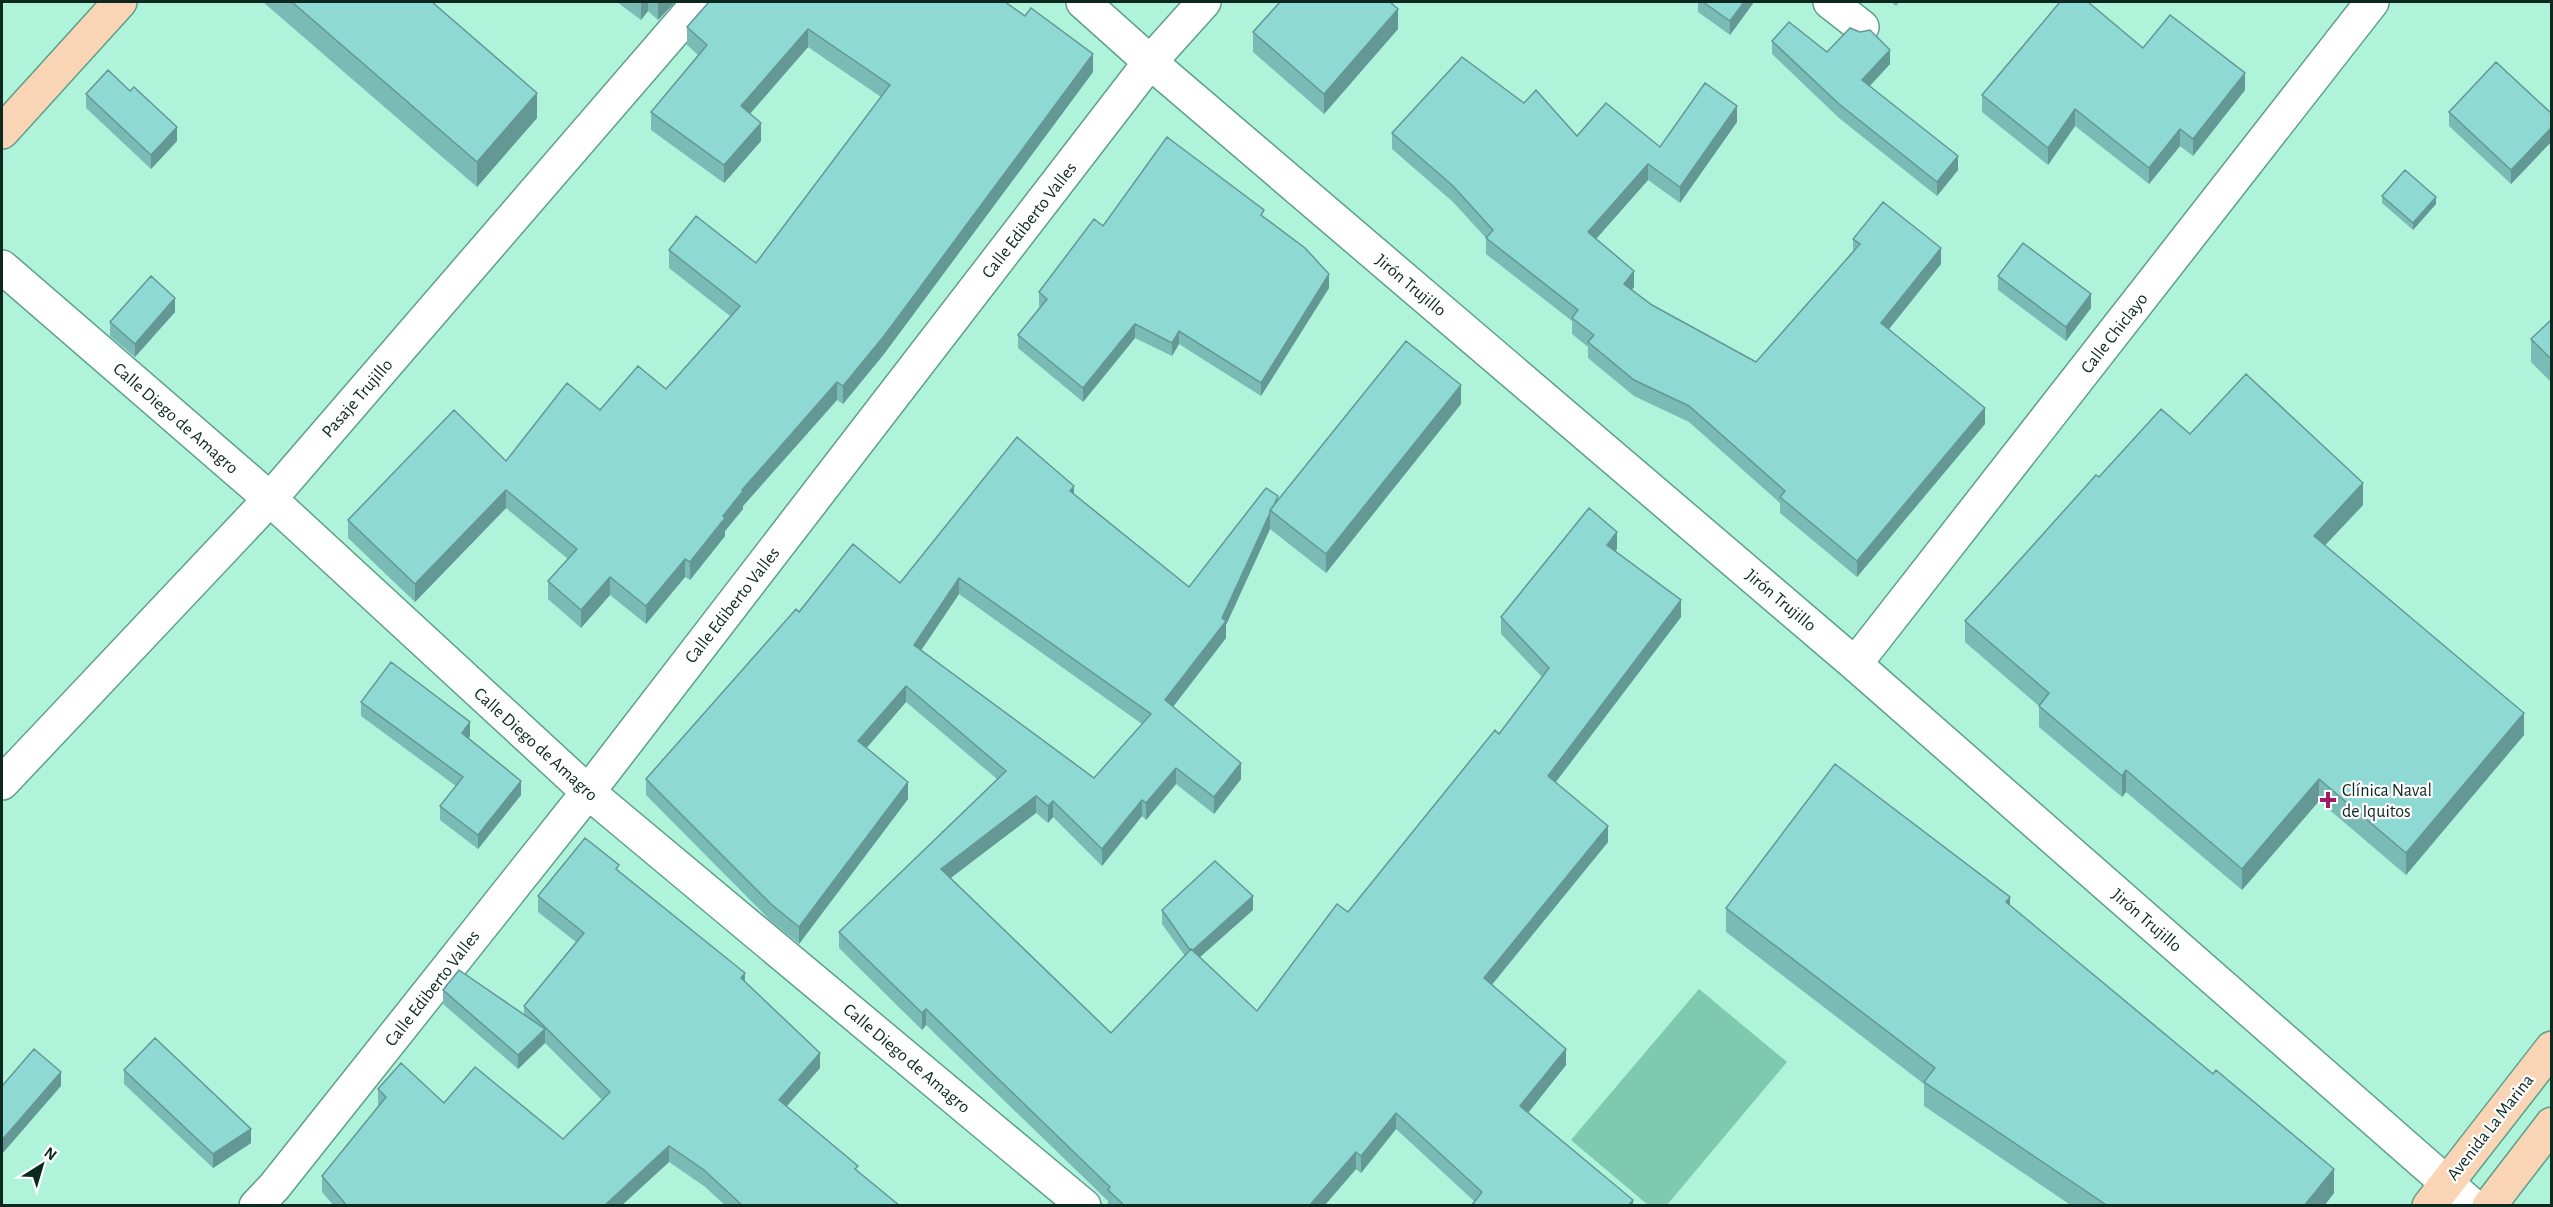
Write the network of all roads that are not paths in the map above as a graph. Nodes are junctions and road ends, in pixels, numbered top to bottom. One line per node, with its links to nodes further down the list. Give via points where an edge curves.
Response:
1 (120, 2): 9 (main road)
2 (699, 2): 11 (street, Pasaje Trujillo)
3 (1083, 2): 8 (street, Jirón Trujillo)
4 (1204, 2): 8 (street, Calle Ediberto Valles)
5 (1830, 2): 7 (street)
6 (2372, 2): 12 (street, Calle Chiclayo)
7 (1862, 27)
8 (1150, 62): 12 (street, Jirón Trujillo); 14 (street, Calle Ediberto Valles)
9 (2, 132)
10 (2, 267): 11 (street, Calle Diego de Amagro)
11 (270, 499): 13 (street, Pasaje Trujillo); 14 (street, Calle Diego de Amagro)
12 (1856, 664): 17 (street, Jirón Trujillo)
13 (2, 783)
14 (588, 792): 18 (street, Calle Ediberto Valles); 19 (street, Calle Diego de Amagro)
15 (2552, 1048): 17 (main road, Avenida La Marina)
16 (2552, 1124): 21 (main road)
17 (2438, 1194): 20 (street, Jirón Trujillo)
18 (274, 1200)
19 (1084, 1206)
20 (2473, 1206)
21 (2489, 1206)

